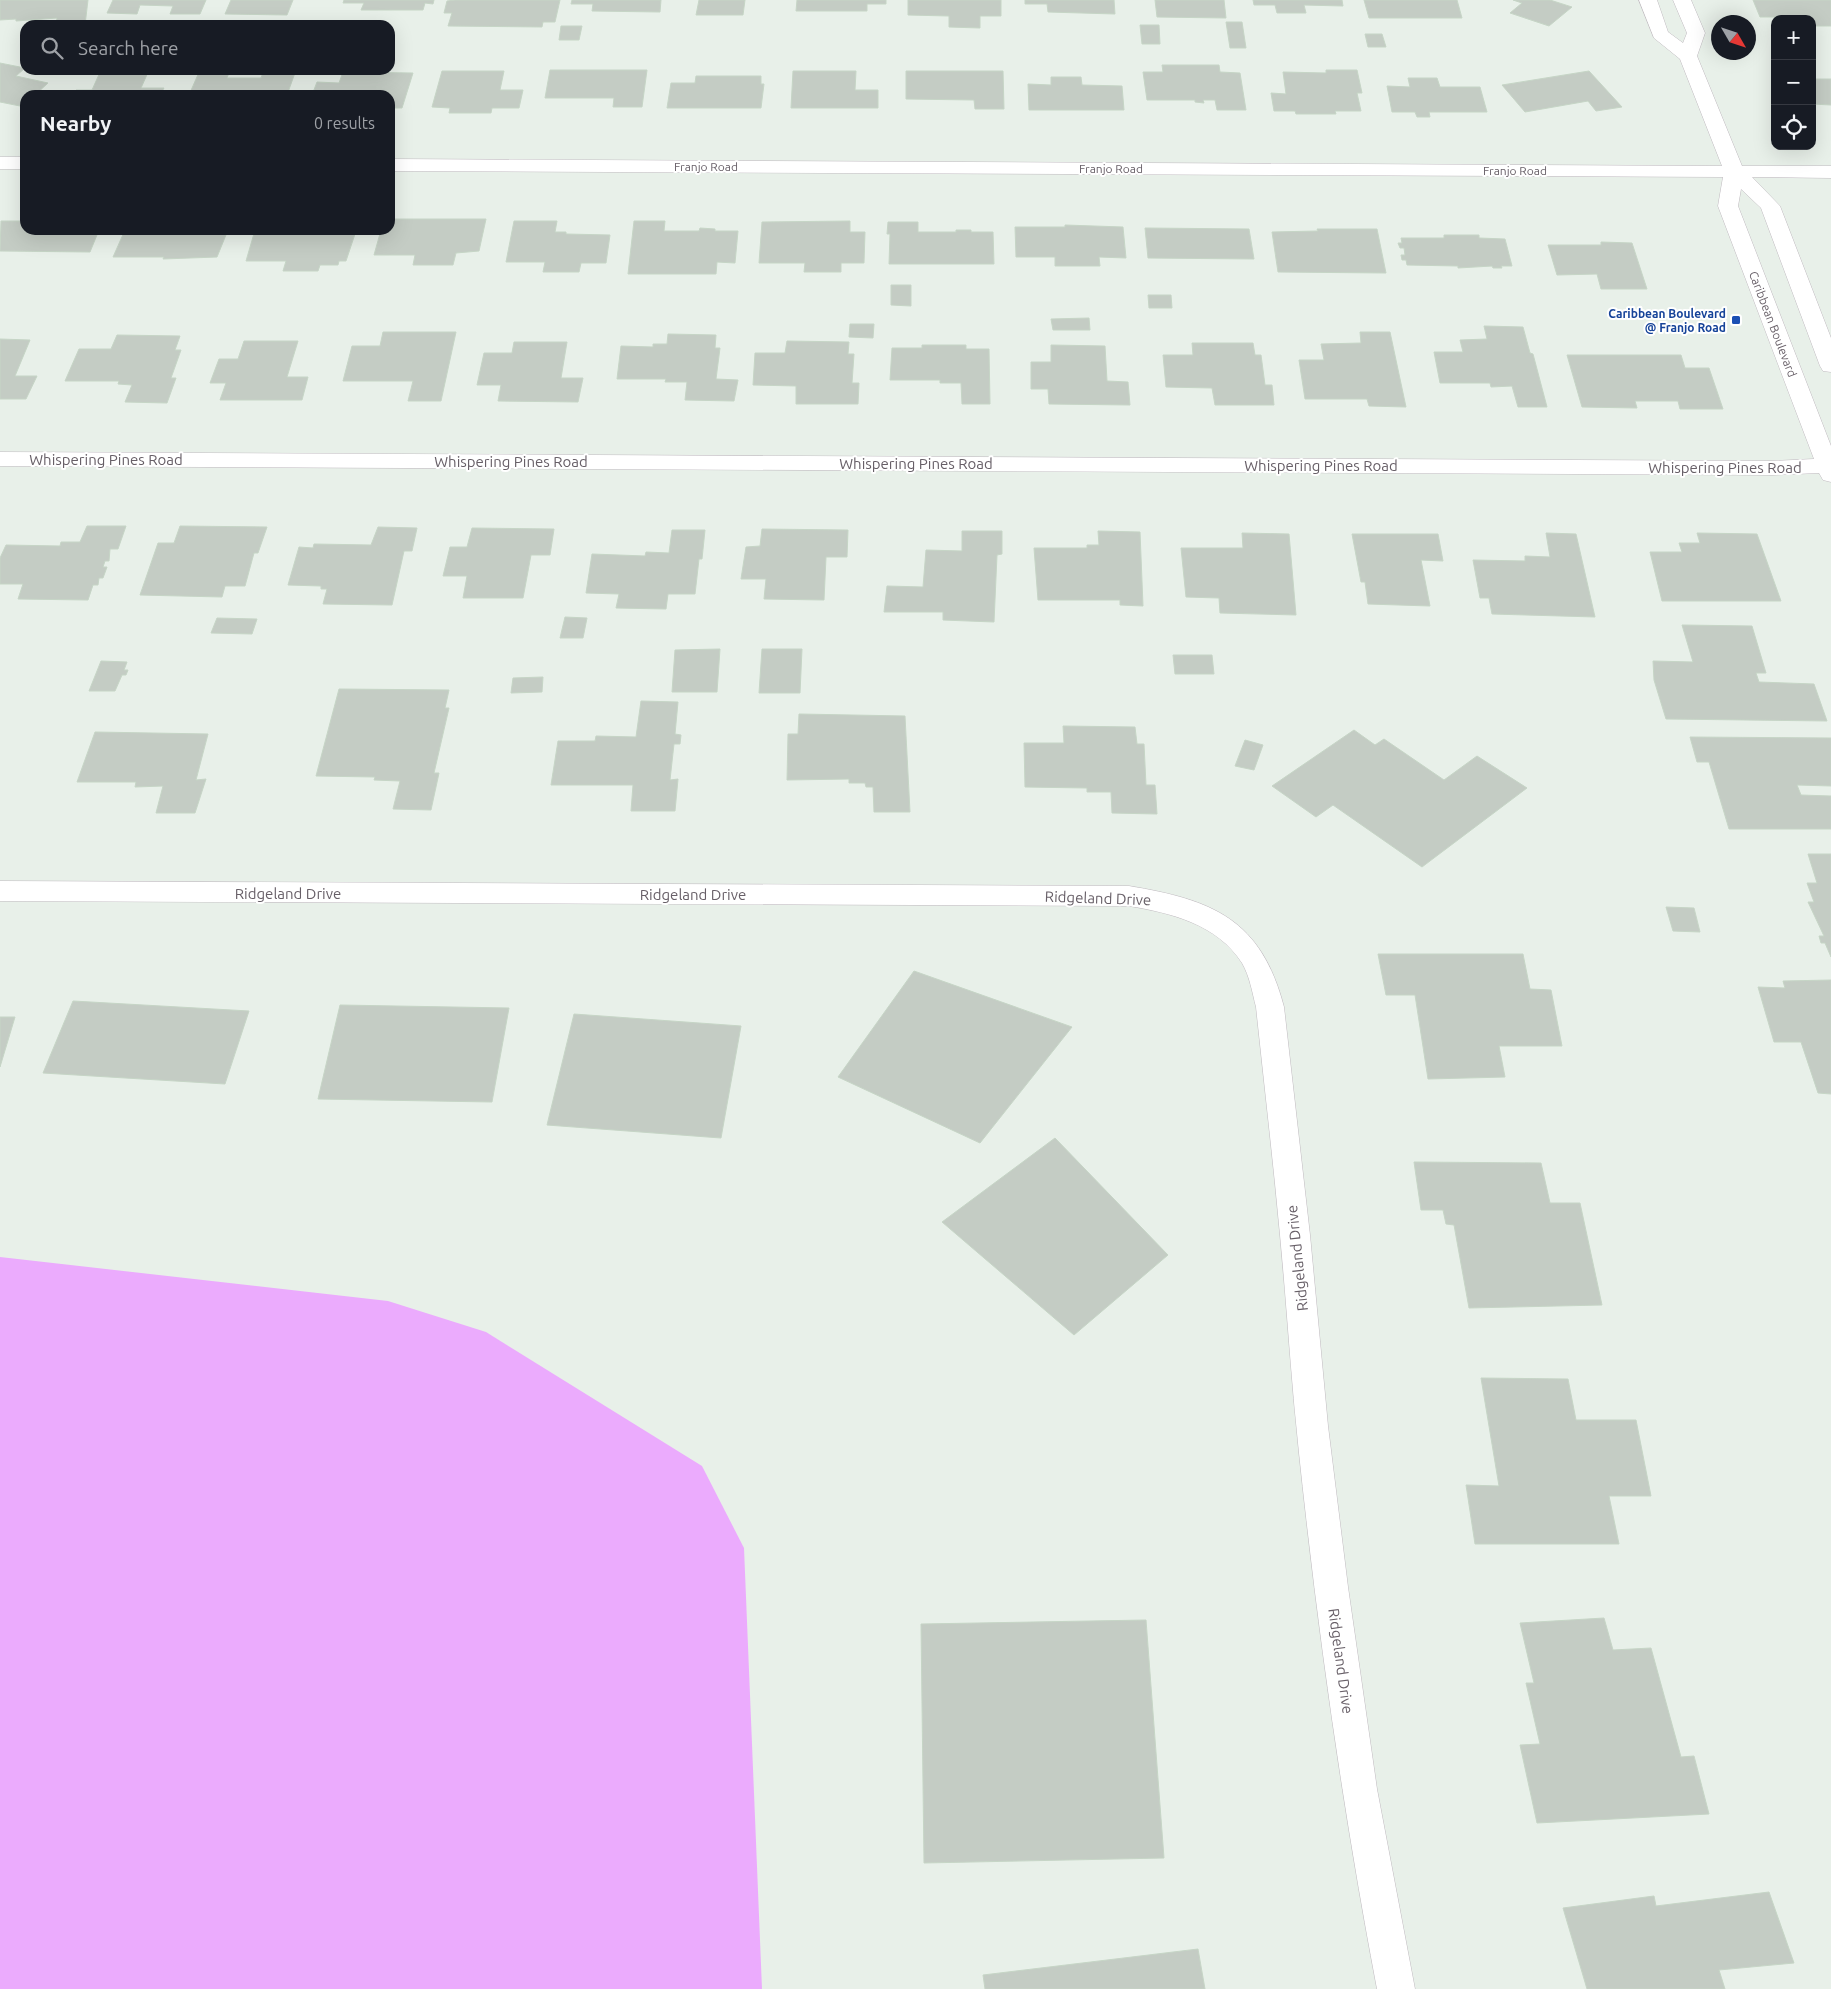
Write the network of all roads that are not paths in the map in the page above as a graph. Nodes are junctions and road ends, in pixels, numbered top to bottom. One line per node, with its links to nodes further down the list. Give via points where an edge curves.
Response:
1 (1648, 0): 3 (street, via 1660,34)
2 (1682, 0): 3 (street, via 1696,33)
3 (1688, 56): 7 (street)
4 (0, 163): 5 (street)
5 (20, 163)
6 (395, 165): 7 (street, Franjo Road)
7 (1734, 171): 8 (street, Franjo Road); 9 (street, via 1770,206); 11 (street, Caribbean Boulevard, via 1728,206)
8 (1831, 172)
9 (1831, 366)
10 (0, 459): 11 (street, Whispering Pines Road)
11 (1830, 469)
12 (0, 892): 13 (street, Ridgeland Drive, via 1129,896 1181,906 1203,915 1236,937 1251,952 1267,986 1336,1623)
13 (1396, 1989)

